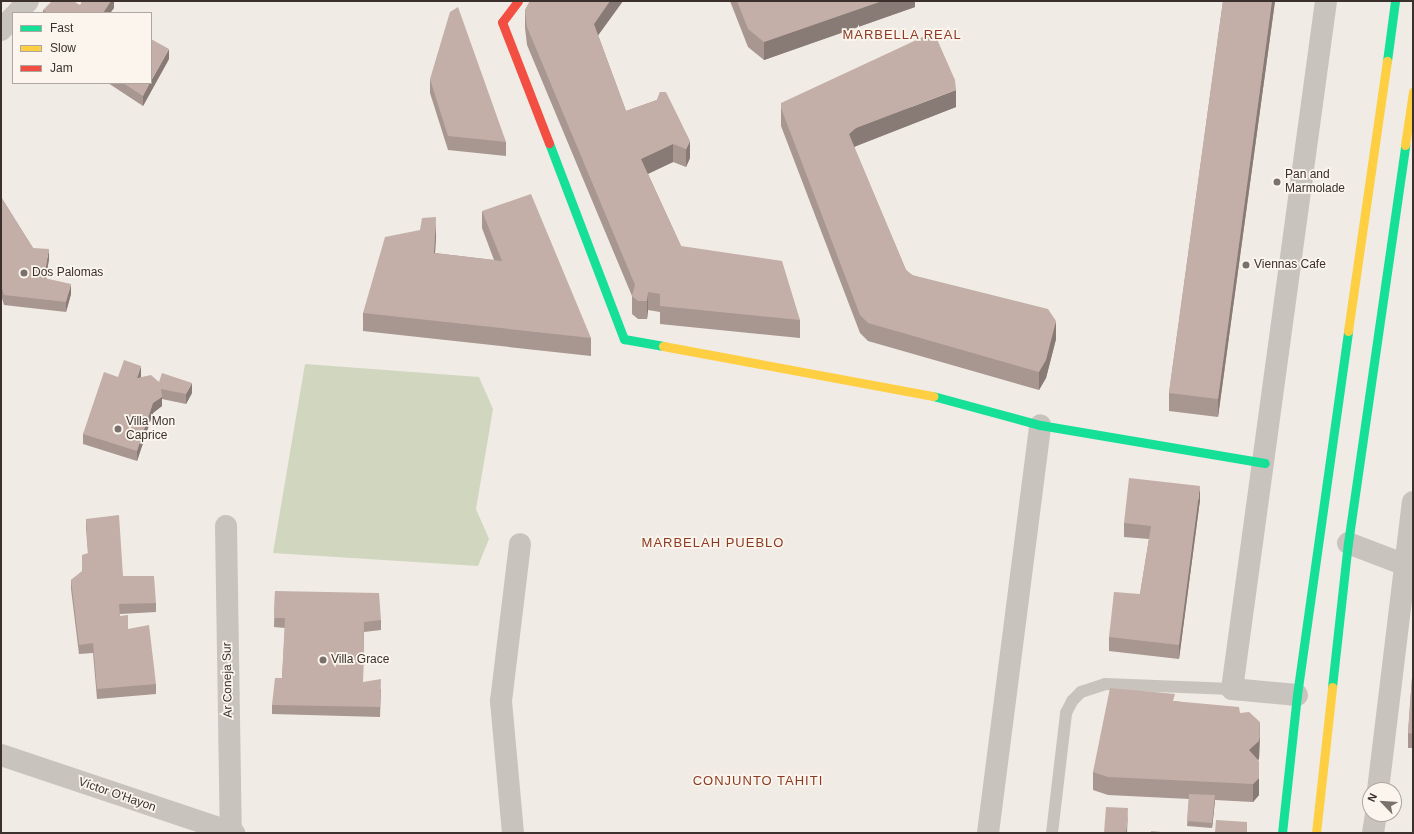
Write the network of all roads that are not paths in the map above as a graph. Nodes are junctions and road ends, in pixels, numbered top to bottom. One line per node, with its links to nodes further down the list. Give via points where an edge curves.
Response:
1 (28, 1): 5 (street)
2 (518, 1): 7 (main road, via 502,22 624,339 950,398)
3 (1326, 1): 8 (street)
4 (1395, 1): 15 (main road)
5 (16, 12)
6 (1413, 92): 11 (main road)
7 (1040, 425): 8 (main road); 21 (street)
8 (1265, 463): 14 (street)
9 (1413, 502): 13 (street)
10 (226, 526): 19 (street, Ar Coneja Sur)
11 (1348, 543): 13 (street); 24 (main road)
12 (520, 544): 20 (street, via 501,701)
13 (1408, 566): 17 (street)
14 (1232, 689): 15 (street); 22 (lane, via 1105,684 1081,692 1072,701 1066,713)
15 (1297, 695): 23 (main road)
16 (1, 755): 19 (street, Víctor O'Hayon)
17 (1379, 782)
18 (1375, 822): 25 (street)
19 (232, 833)
20 (513, 833)
21 (988, 833)
22 (1052, 833)
23 (1282, 833)
24 (1316, 833)
25 (1373, 833)

